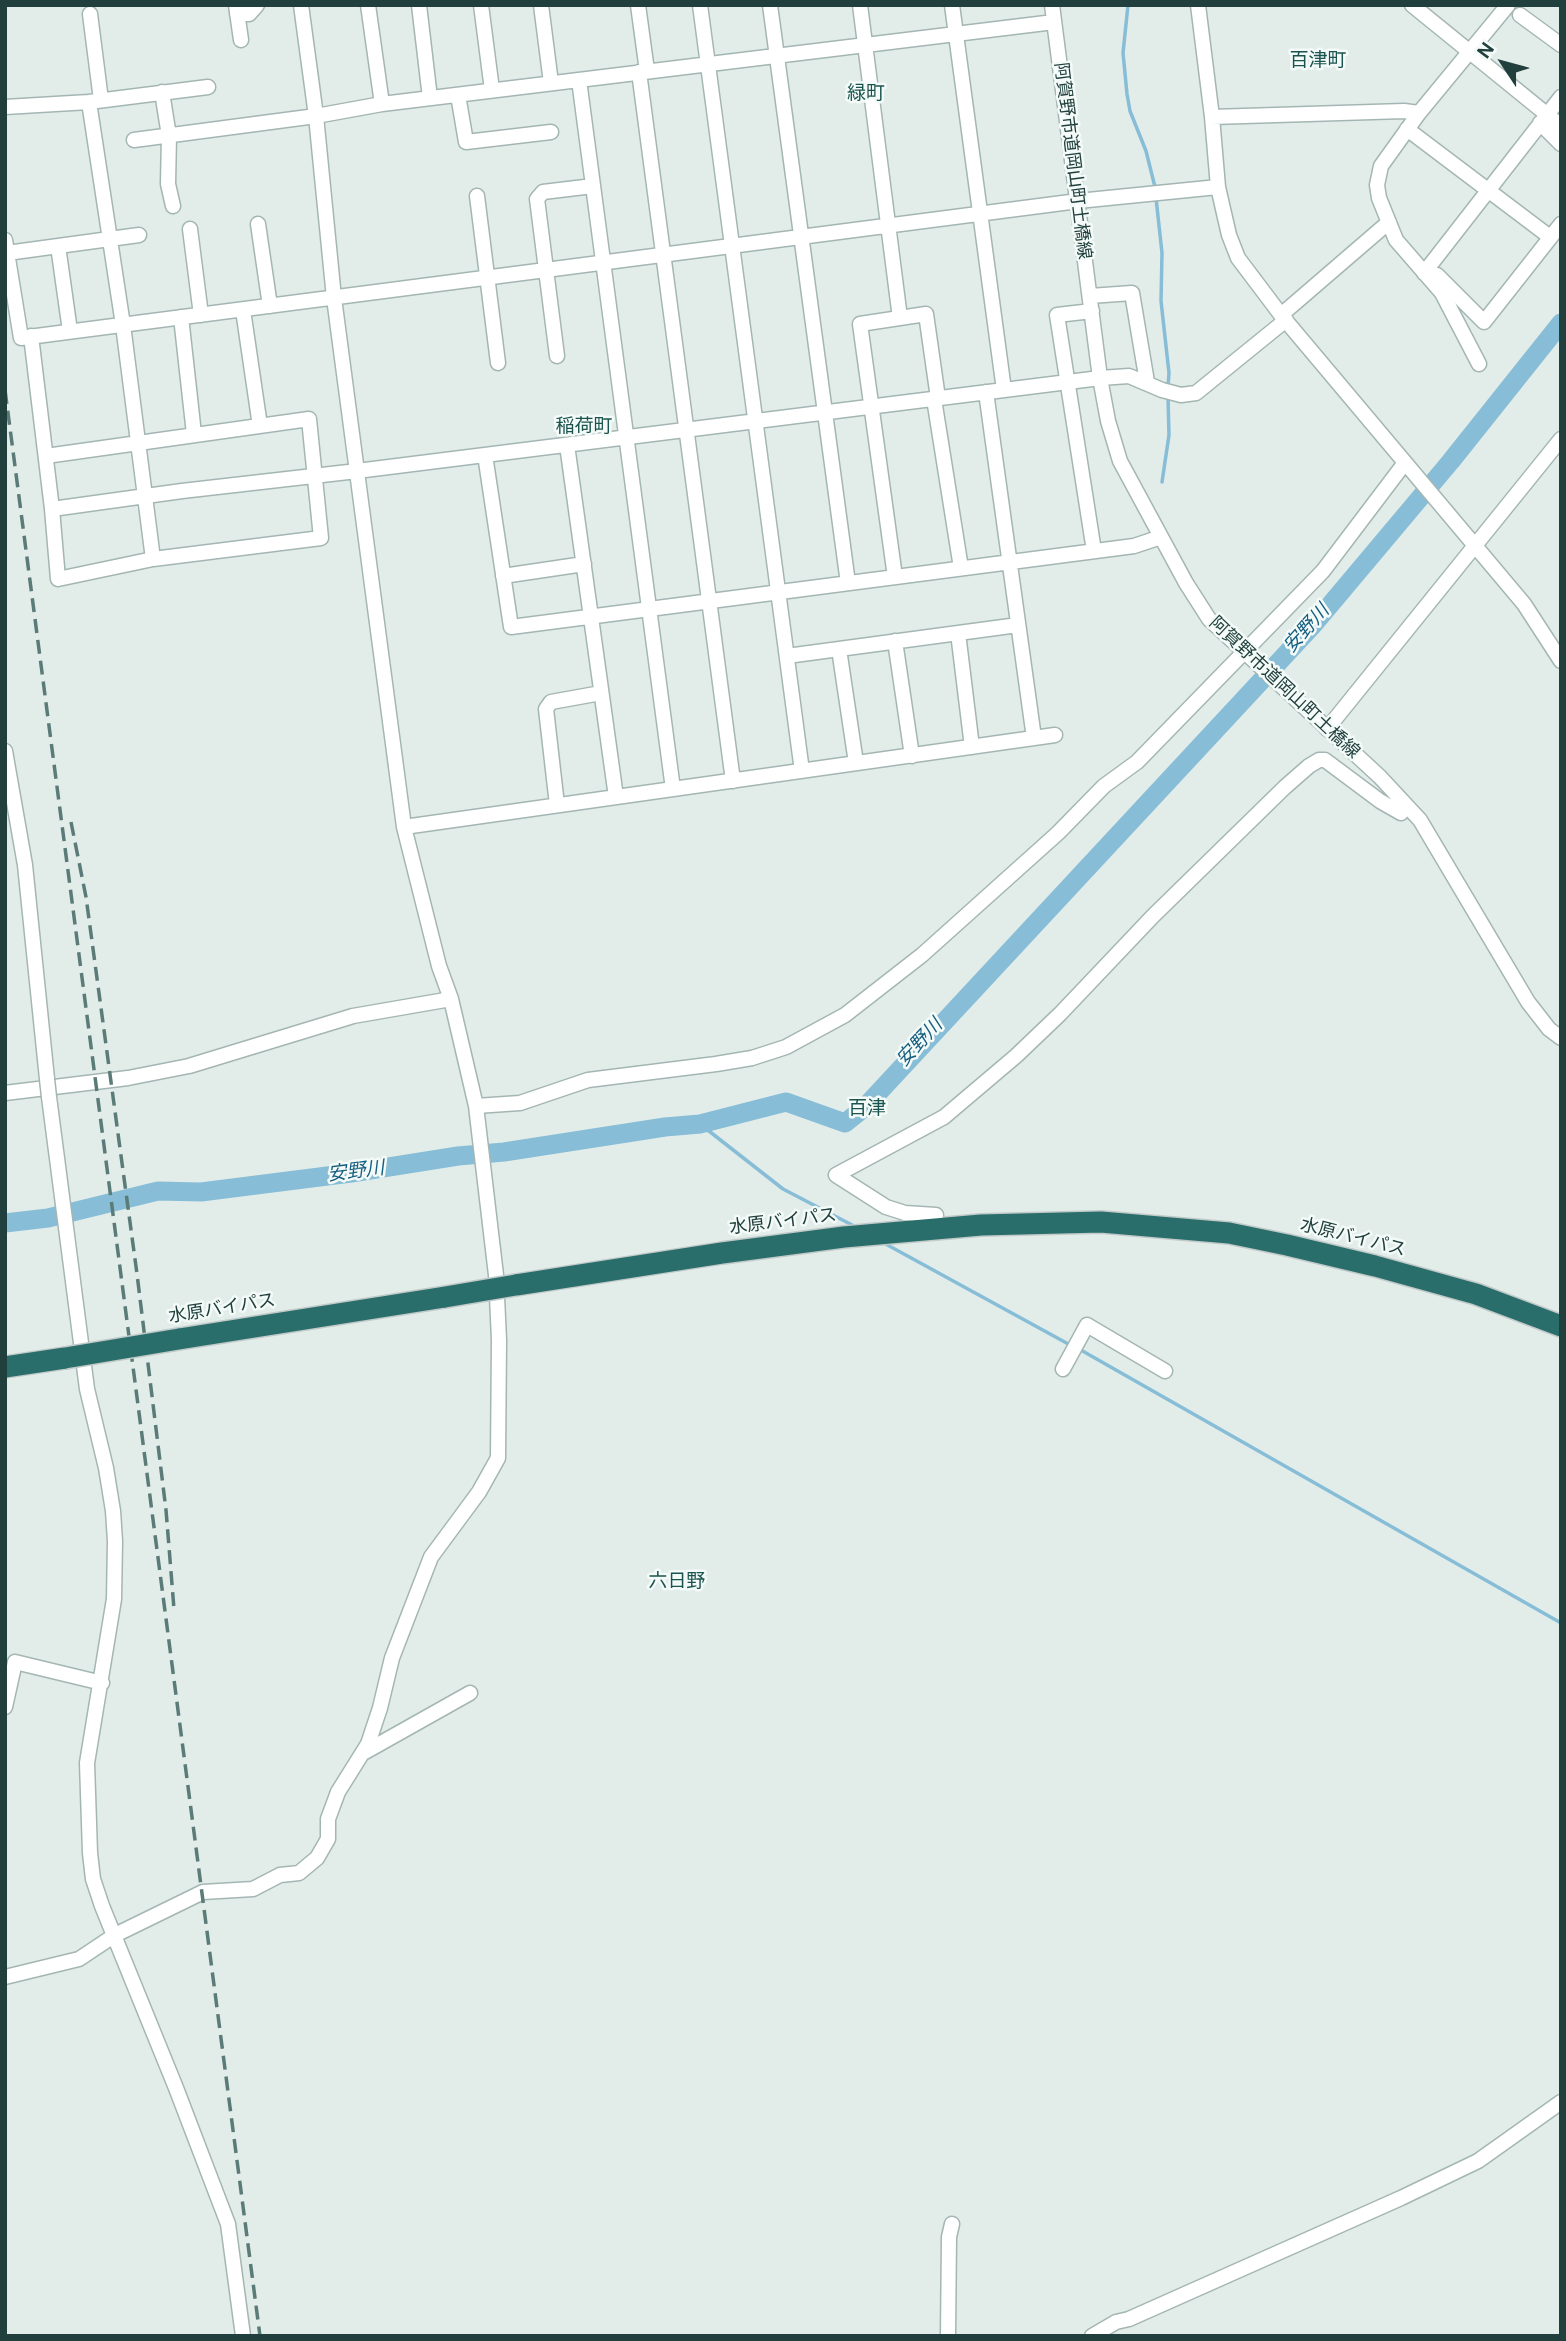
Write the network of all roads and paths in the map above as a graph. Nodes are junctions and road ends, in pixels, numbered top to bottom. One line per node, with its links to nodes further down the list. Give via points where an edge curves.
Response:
1 (257, 5): 16 (street, via 249,13)
2 (301, 5): 40 (street)
3 (368, 5): 37 (street)
4 (419, 5): 34 (street)
5 (481, 5): 31 (street)
6 (541, 5): 29 (street)
7 (638, 5): 27 (street)
8 (700, 5): 26 (street)
9 (771, 5): 25 (street)
10 (860, 5): 22 (street)
11 (952, 5): 20 (street)
12 (1052, 5): 19 (street, 阿賀野市道岡山町土橋線)
13 (1198, 5): 41 (street)
14 (1412, 5): 24 (street)
15 (1508, 5): 24 (street)
16 (237, 10): 21 (street)
17 (90, 14): 36 (street)
18 (1520, 15): 23 (street)
19 (1054, 22): 20 (street); 53 (street, 阿賀野市道岡山町土橋線)
20 (956, 34): 22 (street); 55 (street)
21 (241, 40)
22 (865, 45): 25 (street); 59 (street)
23 (1561, 45)
24 (1470, 54): 39 (street); 42 (street)
25 (777, 55): 26 (street); 62 (street)
26 (708, 64): 27 (street); 67 (street)
27 (643, 72): 28 (street); 68 (street)
28 (579, 80): 29 (street); 49 (street)
29 (551, 83): 31 (street)
30 (208, 87): 32 (street)
31 (492, 90): 33 (street)
32 (162, 92): 36 (street); 46 (street)
33 (458, 94): 34 (street); 45 (street, via 466,142)
34 (430, 98): 37 (street)
35 (1560, 100): 42 (street)
36 (95, 101): 38 (street); 64 (street)
37 (382, 104): 40 (street)
38 (5, 107)
39 (1419, 113): 41 (street); 44 (street)
40 (316, 116): 46 (street); 74 (street)
41 (1212, 117): 50 (street)
42 (1544, 119): 43 (street); 48 (street); 51 (street)
43 (1561, 126)
44 (1407, 129): 51 (street); 56 (street, via 1381,166 1377,184)
45 (551, 132)
46 (169, 136): 47 (street); 54 (street, via 168,184)
47 (134, 140)
48 (1561, 144)
49 (593, 186): 69 (street); 70 (street, via 543,192 537,199)
50 (1218, 187): 53 (street); 81 (street, via 1238,258)
51 (1489, 190): 63 (street); 71 (street)
52 (477, 196): 72 (street)
53 (1078, 201): 55 (street); 73 (street, 阿賀野市道岡山町土橋線)
54 (173, 206)
55 (980, 214): 59 (street); 91 (street)
56 (1389, 222): 71 (street, via 1396,240); 81 (street)
57 (258, 224): 75 (street)
58 (1561, 224): 63 (street)
59 (888, 226): 62 (street); 80 (street)
60 (190, 229): 78 (street)
61 (139, 235): 64 (street)
62 (802, 237): 67 (street); 95 (street)
63 (1550, 237): 71 (street, via 1484,322)
64 (110, 238): 66 (street); 82 (street)
65 (6, 246): 66 (street); 84 (street, via 21,338)
66 (58, 246): 83 (street)
67 (732, 246): 68 (street); 96 (street)
68 (663, 255): 69 (street); 98 (street)
69 (603, 263): 70 (street); 100 (street)
70 (546, 270): 72 (street); 85 (street)
71 (1426, 270): 87 (street)
72 (487, 278): 74 (street); 86 (street)
73 (1090, 296): 77 (street, 阿賀野市道岡山町土橋線); 90 (street, via 1132,293)
74 (334, 298): 75 (street); 107 (street)
75 (270, 306): 76 (street)
76 (243, 310): 78 (street); 97 (street)
77 (1092, 311): 88 (street, 阿賀野市道岡山町土橋線); 89 (street, via 1057,316)
78 (201, 315): 79 (street)
79 (181, 317): 82 (street); 99 (street)
80 (900, 318): 93 (street, via 926,314); 94 (street, via 860,324)
81 (1284, 318): 90 (street, via 1196,393 1181,395); 106 (street)
82 (123, 325): 83 (street); 102 (street)
83 (70, 331): 84 (street)
84 (31, 336): 105 (street)
85 (557, 356)
86 (498, 363)
87 (1479, 364)
88 (1100, 378): 89 (street); 90 (street, via 1129,376); 111 (street, 阿賀野市道岡山町土橋線, via 1120,461)
89 (1067, 382): 91 (street); 113 (street)
90 (1147, 382)
91 (1004, 390): 92 (street)
92 (986, 392): 93 (street); 115 (street)
93 (936, 399): 94 (street); 117 (street)
94 (871, 407): 95 (street); 119 (street)
95 (825, 412): 96 (street); 120 (street)
96 (755, 421): 98 (street); 121 (street)
97 (260, 425): 99 (street); 108 (street, via 309,419)
98 (686, 430): 100 (street); 122 (street)
99 (194, 434): 102 (street)
100 (626, 438): 103 (street); 123 (street)
101 (1561, 439): 112 (street)
102 (140, 442): 105 (street); 109 (street)
103 (567, 445): 104 (street); 116 (street)
104 (485, 455): 107 (street); 118 (street)
105 (46, 456): 110 (street)
106 (1407, 467): 112 (street); 130 (street)
107 (357, 471): 108 (street); 146 (street)
108 (314, 476): 109 (street); 114 (street, via 321,538)
109 (146, 495): 110 (street); 114 (street)
110 (52, 509): 114 (street, via 58,579)
111 (1161, 537): 113 (street); 130 (street, 阿賀野市道岡山町土橋線, via 1196,601)
112 (1474, 544): 131 (street, via 1524,604); 133 (street)
113 (1094, 551): 115 (street)
114 (153, 559)
115 (1009, 562): 117 (street); 125 (street)
116 (583, 564): 118 (street); 124 (street)
117 (961, 568): 119 (street)
118 (503, 576): 124 (street, via 511,627)
119 (895, 577): 120 (street)
120 (848, 583): 121 (street)
121 (778, 592): 122 (street); 129 (street)
122 (709, 601): 123 (street); 141 (street)
123 (649, 609): 124 (street); 142 (street)
124 (591, 617): 132 (street)
125 (1018, 625): 126 (street); 135 (street)
126 (958, 633): 127 (street); 136 (street)
127 (895, 641): 128 (street); 138 (street)
128 (839, 649): 129 (street); 139 (street)
129 (787, 656): 140 (street)
130 (1250, 658): 133 (street, 阿賀野市道岡山町土橋線); 150 (street, via 915,961 845,1015 786,1047 752,1058 588,1080)
131 (1561, 661)
132 (601, 693): 143 (street); 144 (street, via 551,702 546,709)
133 (1322, 725): 148 (street, 阿賀野市道岡山町土橋線, via 1420,820 1528,1002)
134 (1055, 736): 135 (street)
135 (1034, 738): 136 (street)
136 (972, 747): 138 (street)
137 (5, 751): 156 (street, bridge, via 25,865 87,1389 113,1511 114,1600)
138 (912, 755): 139 (street)
139 (856, 763): 140 (street)
140 (802, 771): 141 (street)
141 (733, 780): 142 (street)
142 (673, 789): 143 (street)
143 (616, 797): 144 (street)
144 (557, 805): 146 (street)
145 (1401, 813): 151 (street, via 1330,762 1319,760 1309,766 1016,1056 944,1117 836,1175 886,1207)
146 (404, 827): 147 (street)
147 (451, 999): 149 (street, via 353,1016 189,1066); 150 (street)
148 (1561, 1038)
149 (5, 1093)
150 (476, 1113): 159 (street, via 496,1275 498,1453 479,1492 431,1557 392,1658)
151 (936, 1215)
152 (1561, 1326): 153 (highway, 水原バイパス, bridge, via 1476,1294 1229,1233 1101,1222 981,1225 722,1252)
153 (5, 1367)
154 (1063, 1368): 155 (street, via 1087,1325)
155 (1165, 1371)
156 (102, 1683): 158 (street, via 15,1662); 160 (street, via 87,1763 90,1853 99,1897)
157 (470, 1693): 159 (street)
158 (5, 1707)
159 (365, 1752): 160 (street, via 338,1792 328,1819 328,1839 317,1858 299,1873 280,1875 253,1889 203,1892)
160 (114, 1935): 161 (street, via 79,1959); 164 (street, via 228,2224)
161 (5, 1977)
162 (1561, 2102): 166 (street, via 1478,2161)
163 (952, 2224): 165 (street)
164 (243, 2336)
165 (948, 2336)
166 (1092, 2336)

